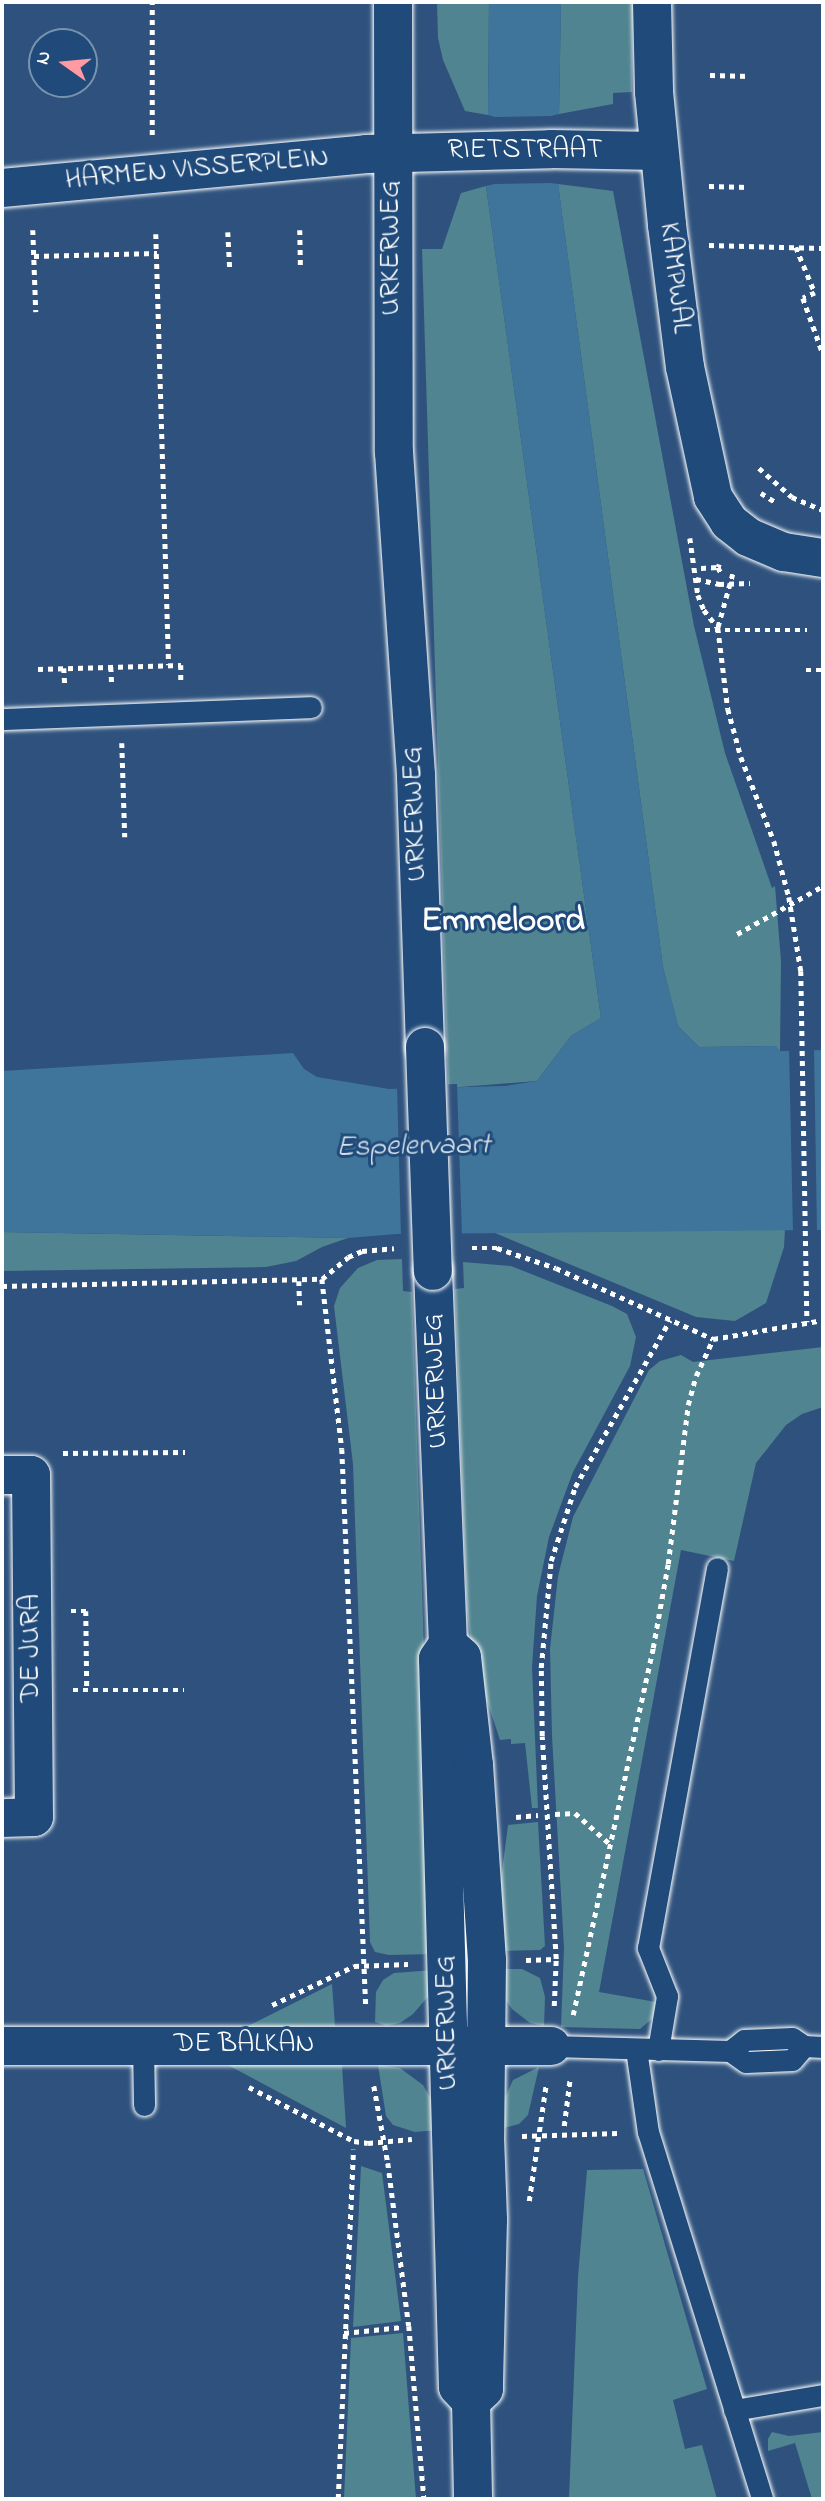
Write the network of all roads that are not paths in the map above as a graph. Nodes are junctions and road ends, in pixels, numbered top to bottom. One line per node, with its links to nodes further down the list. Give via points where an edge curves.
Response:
1 (394, 2): 4 (main road, URKERWEG)
2 (652, 2): 3 (main road, KAMPWAL)
3 (658, 151): 4 (main road, RIETSTRAAT); 6 (main road, KAMPWAL, via 685,367 709,483 721,511 748,537 784,552)
4 (392, 153): 5 (main road, HARMEN VISSERPLEIN, via 237,163); 13 (main road, URKERWEG, bridge, via 394,452 415,776 448,1644 462,1657 487,1960)
5 (2, 188)
6 (823, 558)
7 (311, 707): 8 (lane)
8 (2, 719)
9 (2, 1475): 11 (main road, DE JURA, via 31,1475 34,1817)
10 (717, 1568): 18 (lane, via 648,1948 667,1996)
11 (2, 1818)
12 (562, 2039): 13 (main road, URKERWEG); 17 (lane, URKERWEG)
13 (468, 2044): 14 (main road, DE BALKAN); 22 (main road, URKERWEG, via 488,2220 484,2389 471,2401)
14 (143, 2045): 15 (main road, DE BALKAN); 19 (lane)
15 (2, 2046)
16 (814, 2047): 18 (lane, URKERWEG, via 792,2060 746,2062 730,2051)
17 (636, 2049): 18 (lane, URKERWEG); 21 (lane, via 649,2132)
18 (658, 2050)
19 (144, 2105)
20 (823, 2395): 21 (lane)
21 (734, 2410): 23 (lane)
22 (473, 2499)
23 (762, 2499)

